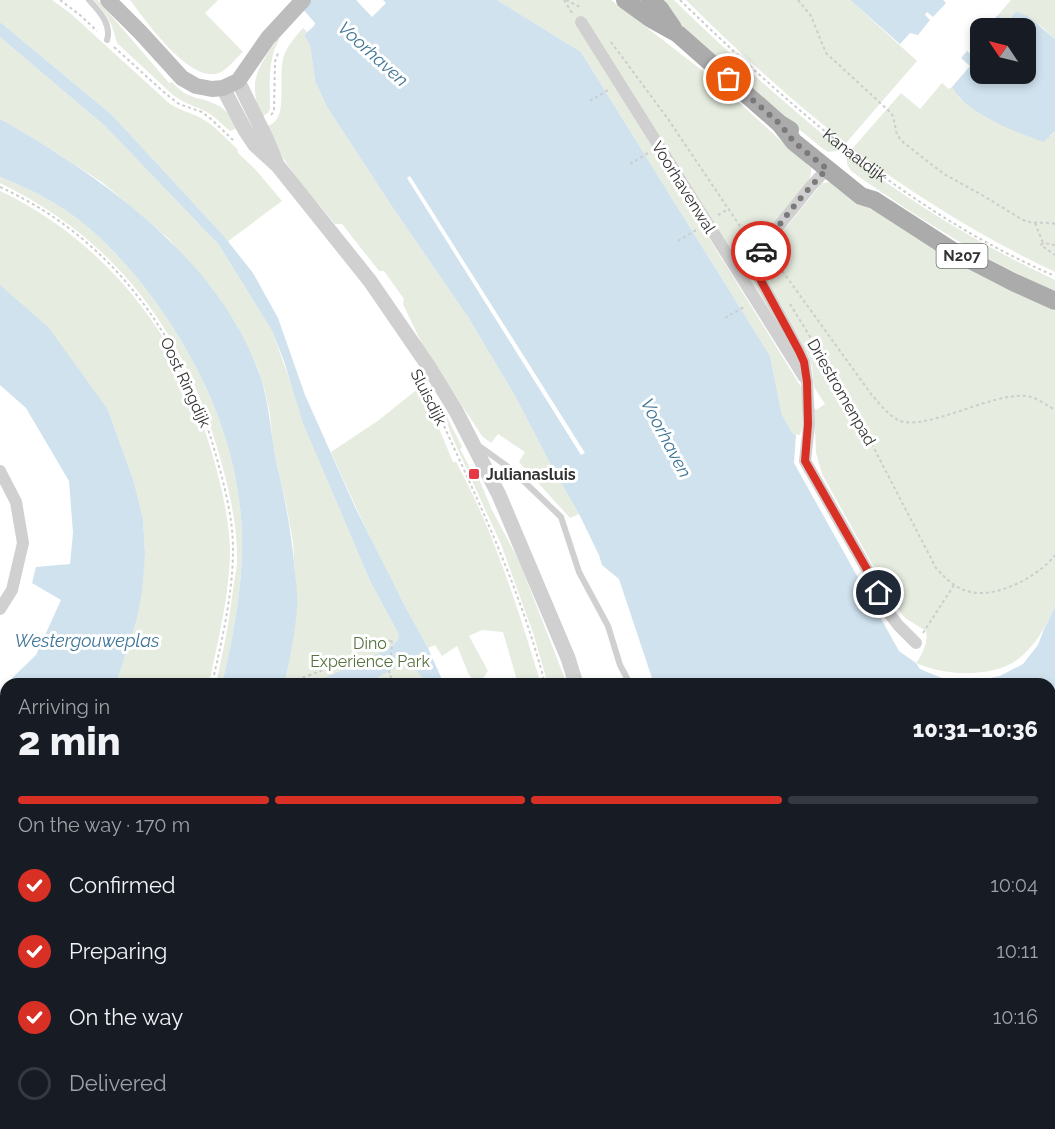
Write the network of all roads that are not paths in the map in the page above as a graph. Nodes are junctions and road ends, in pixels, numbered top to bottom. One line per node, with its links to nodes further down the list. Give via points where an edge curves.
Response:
1 (89, 0): 10 (lane, via 105,21)
2 (108, 0): 8 (main road)
3 (120, 0): 8 (main road)
4 (625, 0): 9 (main road, Kanaaldijk / N207)
5 (650, 0): 9 (main road, Kanaaldijk / N207)
6 (301, 2): 11 (main road)
7 (581, 22): 16 (street, Voorhavenwal)
8 (141, 33): 11 (main road, via 189,83 203,88)
9 (678, 34): 12 (main road, Kanaaldijk / N207)
10 (107, 40)
11 (231, 84): 17 (street, Sluisdijk, via 252,127 278,166 370,281 439,383)
12 (780, 124): 13 (main road, Kanaaldijk / N207, via 794,142); 14 (main road, Kanaaldijk / N207, via 866,188)
13 (827, 169): 14 (main road, Kanaaldijk / N207, via 861,196); 16 (street, via 759,254 757,269 804,362)
14 (874, 200): 15 (main road, Kanaaldijk / N207, via 953,251)
15 (1055, 301)
16 (807, 382): 20 (street, via 805,461 889,613)
17 (472, 442): 21 (street, Sluisdijk, via 500,495); 22 (lane, via 511,469 561,517 579,572 608,626)
18 (0, 471): 19 (street, via 16,502 23,543 12,590)
19 (0, 609)
20 (916, 643)
21 (574, 678)
22 (627, 678)

